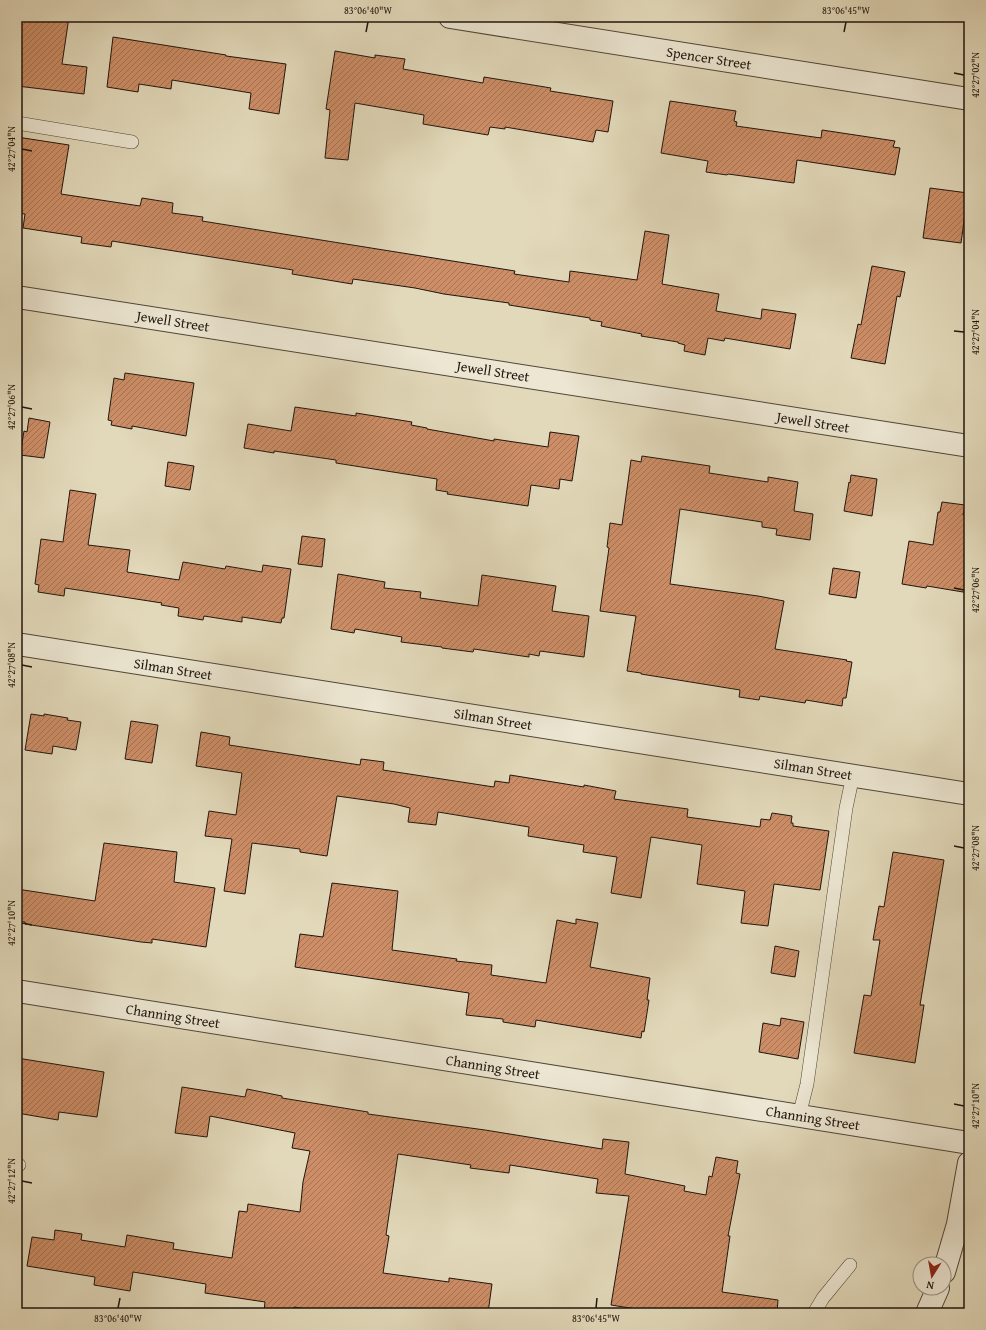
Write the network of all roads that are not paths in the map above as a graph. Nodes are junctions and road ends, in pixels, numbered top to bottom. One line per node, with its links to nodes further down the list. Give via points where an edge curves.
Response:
1 (450, 17): 2 (street, Spencer Street)
2 (969, 99)
3 (17, 122): 4 (lane)
4 (132, 142)
5 (17, 297): 6 (street, Jewell Street)
6 (969, 446)
7 (17, 644): 8 (street, Silman Street)
8 (853, 775): 9 (street, Silman Street); 11 (lane, via 807,1084)
9 (969, 794)
10 (17, 991): 11 (street, Channing Street)
11 (799, 1116): 12 (street, Channing Street)
12 (969, 1143)
13 (969, 1163): 14 (street, via 958,1224)
14 (949, 1256)
15 (850, 1266): 17 (lane)
16 (934, 1296): 18 (street)
17 (814, 1313)
18 (927, 1313)

